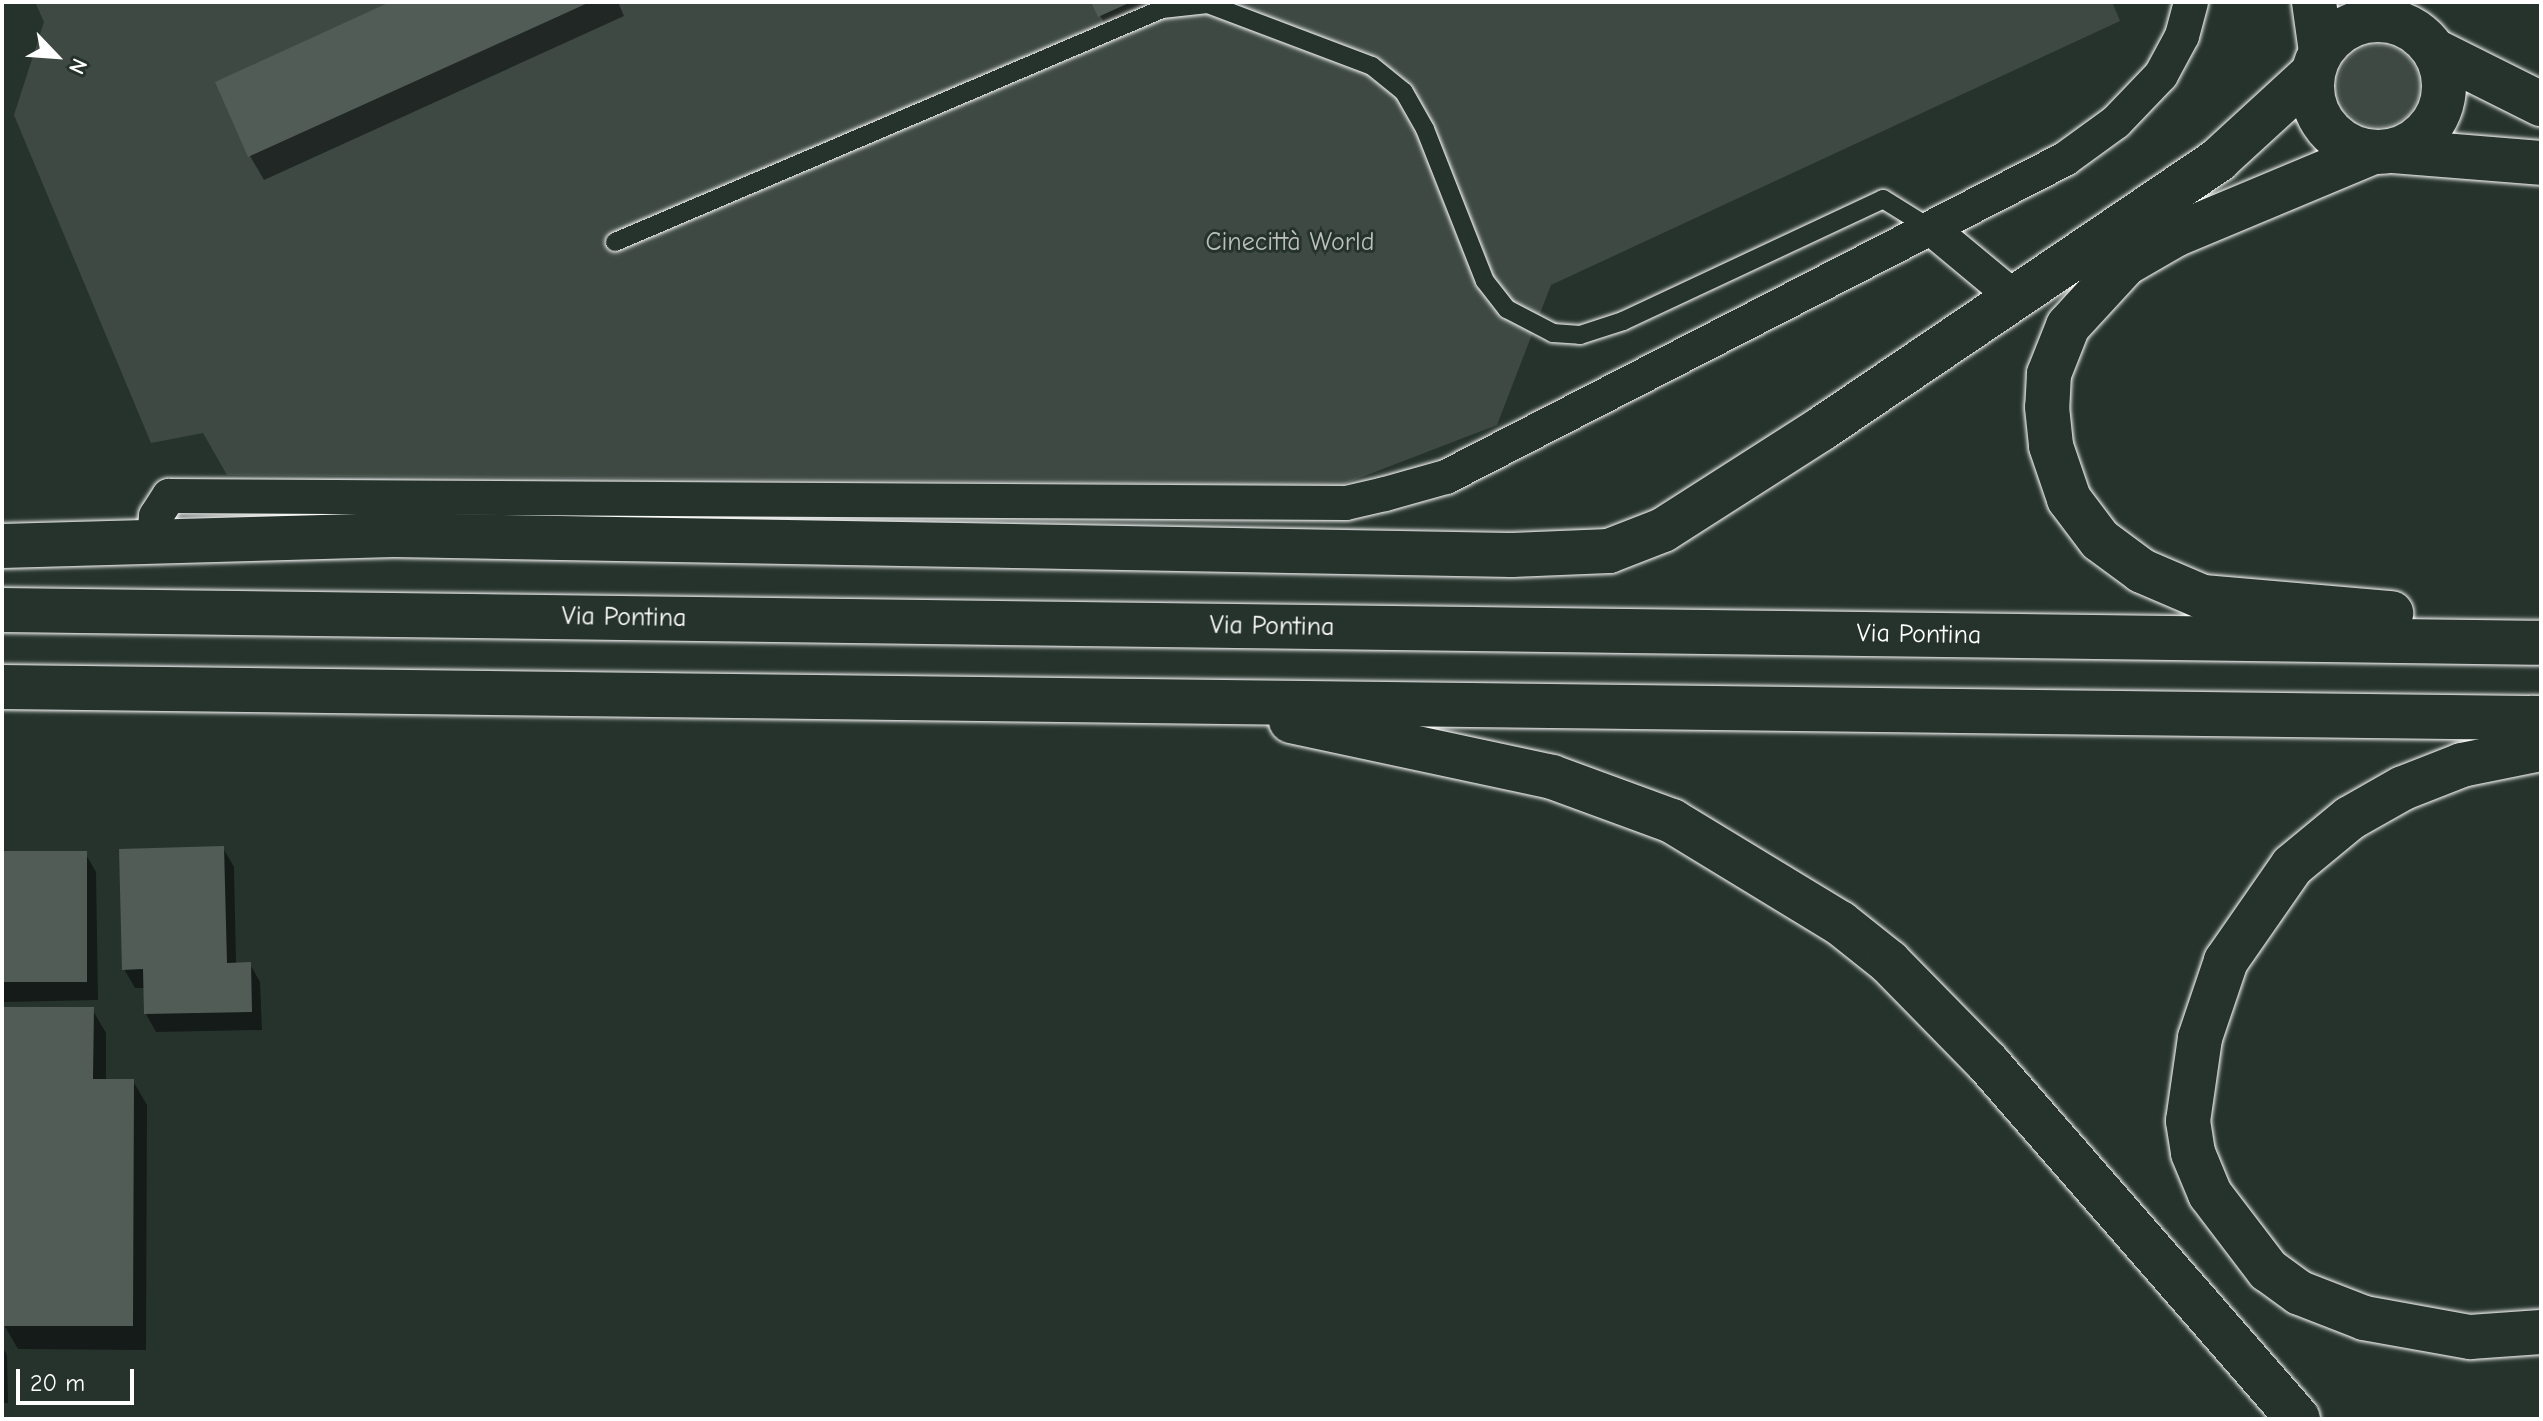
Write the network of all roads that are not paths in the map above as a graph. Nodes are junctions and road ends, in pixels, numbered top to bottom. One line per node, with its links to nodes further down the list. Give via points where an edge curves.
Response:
1 (2191, 2): 8 (street, via 2174,54 2116,122 2065,159)
2 (2314, 2): 4 (main road)
3 (2418, 30): 4 (main road, via 2402,24 2356,23); 5 (main road); 6 (main road, via 2442,71 2439,112 2428,130)
4 (2316, 63): 6 (main road, via 2318,117 2350,147); 10 (main road, via 2235,148)
5 (2541, 104)
6 (2382, 152): 7 (main road); 14 (main road, via 2175,235 2125,264 2096,290 2068,326 2049,374 2048,427 2059,475 2082,521 2100,540 2142,571 2185,592 2289,608)
7 (2541, 163)
8 (1933, 230): 9 (lane, via 1883,199 1623,321 1580,335 1553,333 1507,309 1485,281 1425,129 1404,92 1372,66 1208,4 1162,9); 10 (street); 11 (street, via 1446,477 1346,503 169,496 156,516)
9 (615, 242)
10 (2015, 298): 11 (main road, via 1663,530 1609,551 1496,555 394,535)
11 (154, 539): 12 (main road)
12 (2, 546)
13 (2, 610): 15 (main road, Via Pontina)
14 (2541, 624)
15 (2541, 643)
16 (2, 687): 17 (main road)
17 (1195, 701): 18 (main road); 21 (main road, via 1552,777 1672,821 1785,886 1889,962 1987,1062)
18 (2541, 718)
19 (2541, 749): 20 (main road, via 2421,779 2350,818 2292,866 2243,932 2216,986 2195,1060 2188,1121 2196,1163 2221,1212 2268,1270 2300,1293 2364,1318 2470,1337)
20 (2541, 1332)
21 (2298, 1419)

